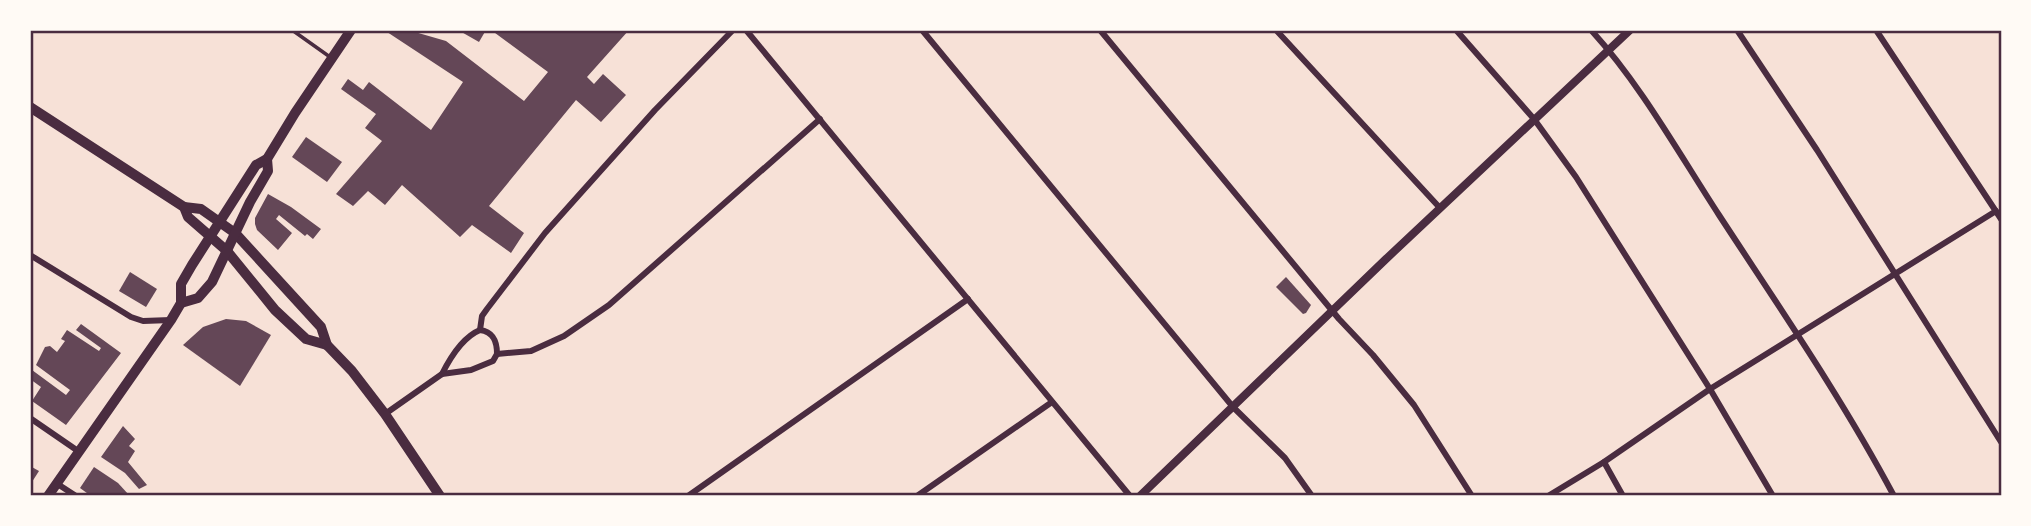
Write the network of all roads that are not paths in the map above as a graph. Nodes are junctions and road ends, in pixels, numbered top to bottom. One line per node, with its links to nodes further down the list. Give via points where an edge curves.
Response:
1 (292, 30): 14 (lane)
2 (351, 30): 14 (highway)
3 (733, 30): 33 (street, via 545,233 482,316)
4 (746, 30): 16 (street)
5 (922, 30): 40 (street)
6 (1100, 30): 31 (street)
7 (1276, 30): 20 (street)
8 (1456, 30): 17 (street)
9 (1591, 30): 13 (street)
10 (1630, 30): 13 (street)
11 (1737, 30): 28 (street)
12 (1876, 30): 21 (street)
13 (1609, 49): 17 (street); 34 (street)
14 (331, 58): 18 (highway)
15 (30, 107): 19 (main road)
16 (820, 119): 29 (street); 36 (street, via 610,305 564,336 531,351)
17 (1534, 119): 20 (street); 38 (street, via 1576,177)
18 (267, 159): 23 (highway, via 256,165); 24 (highway, via 268,171)
19 (184, 207): 23 (main road, via 201,209); 25 (main road, via 188,217)
20 (1440, 208): 31 (street)
21 (1996, 211): 22 (street); 28 (street)
22 (2001, 219)
23 (220, 221): 24 (main road); 25 (highway)
24 (235, 233): 26 (highway); 35 (main road, via 321,327)
25 (211, 236): 26 (main road); 30 (highway, via 181,284)
26 (227, 251): 30 (highway, via 212,282 198,298); 35 (main road, via 275,310 306,339)
27 (30, 255): 32 (street, via 131,317)
28 (1895, 273): 34 (street); 43 (street)
29 (968, 299): 39 (street); 50 (street)
30 (181, 303): 32 (highway)
31 (1333, 310): 40 (street); 55 (street, via 1414,405)
32 (170, 320): 44 (highway)
33 (480, 330): 36 (street, via 496,340); 37 (street, via 450,358)
34 (1798, 336): 38 (street); 59 (street)
35 (327, 345): 41 (main road)
36 (498, 354): 37 (street, via 471,370)
37 (442, 374): 41 (street)
38 (1710, 389): 45 (street); 58 (street)
39 (1052, 402): 51 (street); 52 (street)
40 (1233, 407): 53 (street); 54 (street, via 1285,458)
41 (386, 414): 49 (main road)
42 (30, 418): 44 (street)
43 (2001, 442)
44 (78, 451): 46 (highway)
45 (1604, 462): 56 (street); 57 (street)
46 (56, 483): 47 (highway); 48 (street)
47 (48, 496)
48 (76, 496)
49 (440, 496)
50 (688, 496)
51 (917, 496)
52 (1130, 496)
53 (1140, 496)
54 (1312, 496)
55 (1472, 496)
56 (1548, 496)
57 (1623, 496)
58 (1773, 496)
59 (1894, 496)

